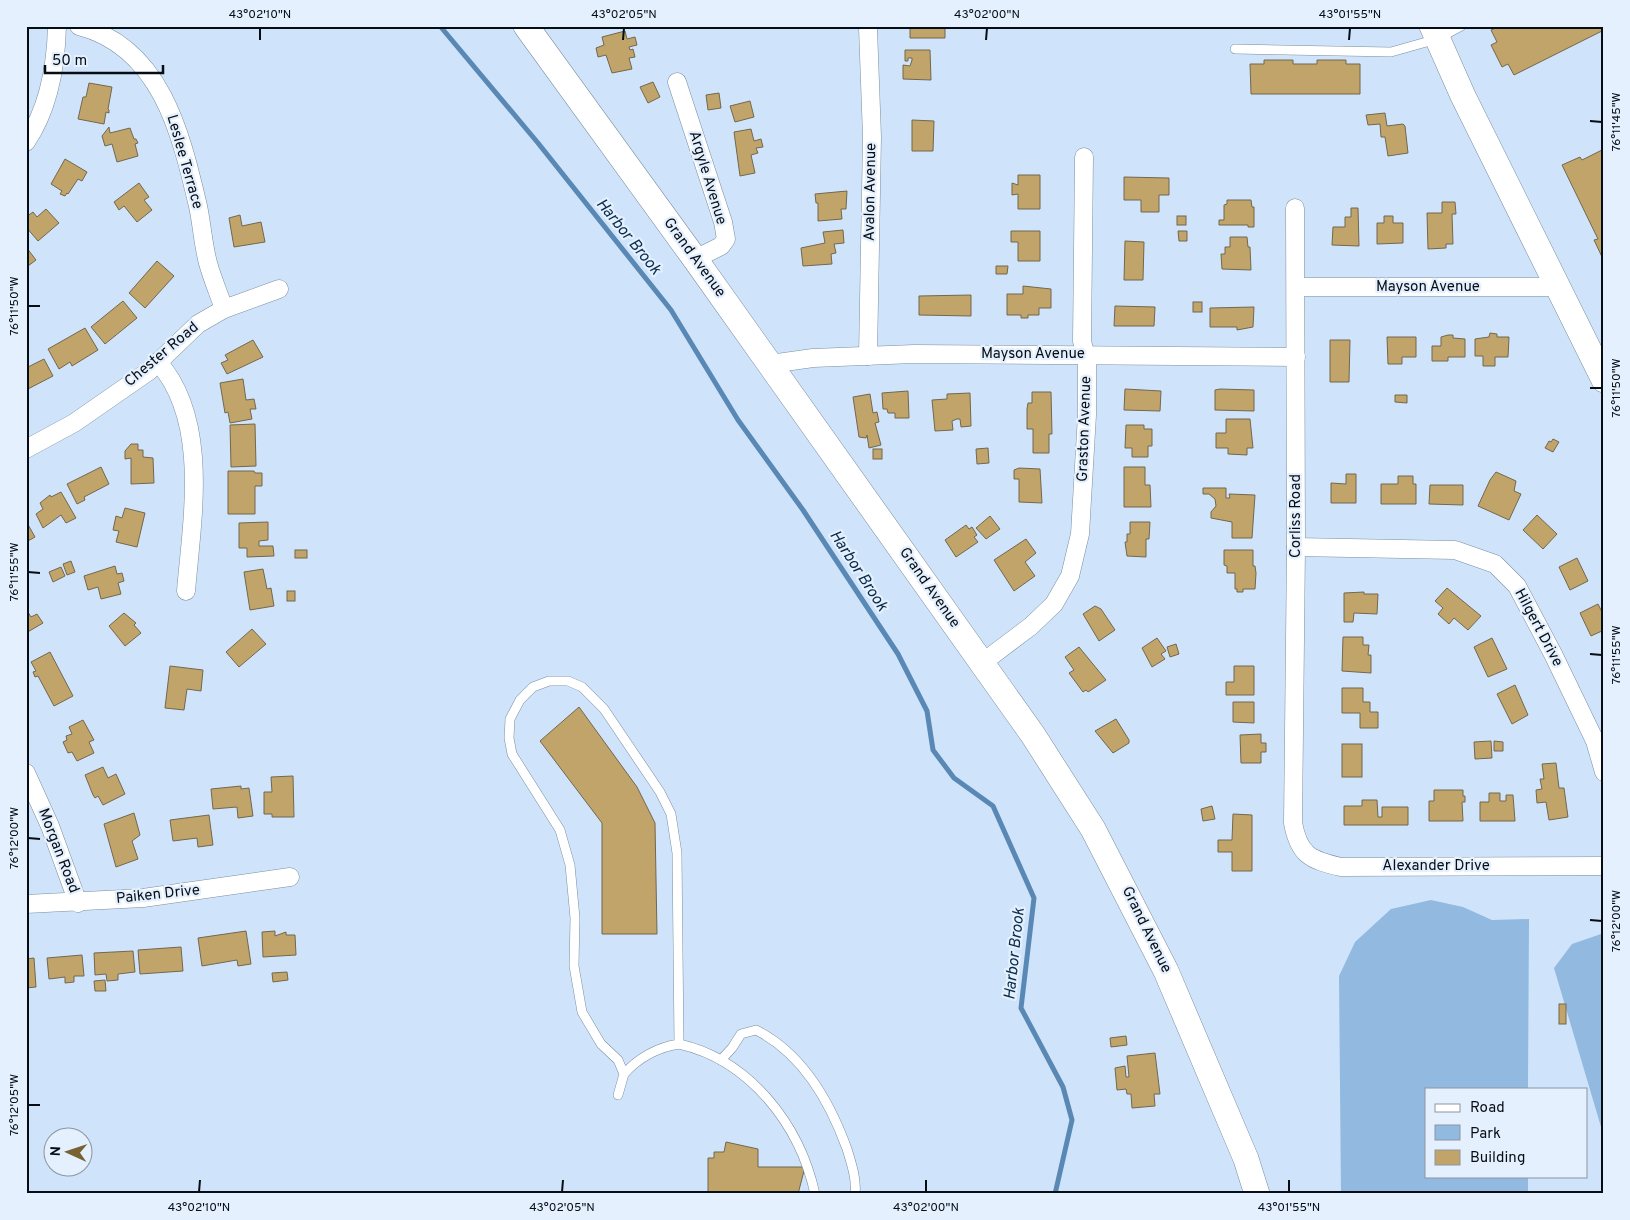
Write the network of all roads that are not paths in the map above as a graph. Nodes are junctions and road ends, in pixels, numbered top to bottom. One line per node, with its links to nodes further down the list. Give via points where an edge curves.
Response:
1 (57, 26): 9 (street, via 53,79)
2 (79, 26): 16 (street, Leslee Terrace, via 101,34 123,48 155,80 174,119 198,207 207,262)
3 (526, 26): 12 (street, Grand Avenue)
4 (1461, 26): 6 (lane)
5 (868, 28): 18 (street, Avalon Avenue, via 872,137)
6 (1434, 33): 7 (lane, via 1391,52); 14 (street)
7 (1235, 49)
8 (677, 82): 12 (street, Argyle Avenue, via 726,239 721,246)
9 (26, 142)
10 (1084, 157): 17 (street, Graston Avenue, via 1082,341)
11 (1295, 208): 13 (street, Corliss Road)
12 (695, 259): 21 (street, Grand Avenue)
13 (1297, 287): 14 (street, Mayson Avenue); 19 (street, Corliss Road)
14 (1558, 287): 22 (street)
15 (279, 289): 16 (street, Chester Road)
16 (224, 309): 20 (street, Chester Road, via 198,324)
17 (1085, 354): 18 (street, Mayson Avenue); 19 (street, Mayson Avenue); 26 (street, Graston Avenue, via 1088,415 1080,534 1070,576 1054,604 1032,626)
18 (868, 356): 21 (street, Mayson Avenue)
19 (1296, 357): 24 (street, Corliss Road)
20 (158, 362): 23 (street, Chester Road, via 74,423); 25 (street, via 169,375 184,410 191,444 195,482)
21 (770, 364): 26 (street, Grand Avenue)
22 (1604, 380)
23 (26, 449)
24 (1296, 547): 27 (street, Hilgert Drive, via 1455,550 1494,564 1517,586 1553,654 1595,741); 29 (street, Corliss Road)
25 (186, 591)
26 (982, 663): 40 (street, Grand Avenue, via 1033,735 1094,829 1117,871 1166,971 1246,1159)
27 (1604, 772)
28 (26, 773): 32 (street, Morgan Road)
29 (1293, 823): 30 (street, Alexander Drive, via 1296,840 1306,854 1316,861 1341,867)
30 (1604, 866)
31 (290, 877): 32 (street, Paiken Drive, via 152,897)
32 (78, 902): 33 (street, Paiken Drive)
33 (26, 904)
34 (679, 1044): 35 (lane); 36 (lane, via 664,1046 641,1058); 36 (lane, via 677,853 671,814 660,792 604,709 582,687 568,681 548,681 533,687 520,700 510,719 512,754 560,830 570,866 575,918 574,966 582,1012 601,1044 618,1060)
35 (721, 1060): 38 (lane, via 763,1092 783,1118 800,1148); 39 (lane, via 741,1034 756,1030 774,1038 810,1076 836,1118 851,1162)
36 (624, 1074): 37 (lane)
37 (618, 1095)
38 (815, 1194)
39 (855, 1194)
40 (1257, 1194)

